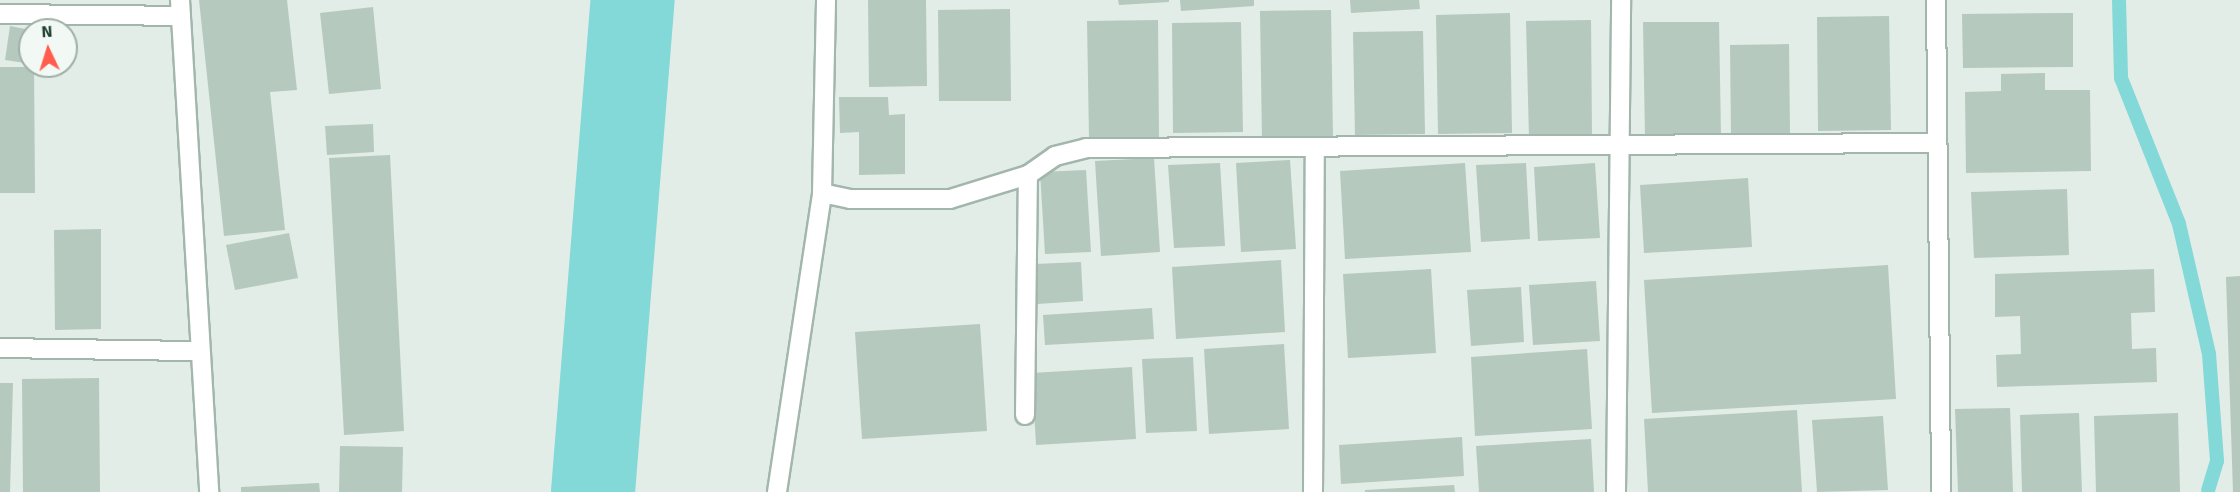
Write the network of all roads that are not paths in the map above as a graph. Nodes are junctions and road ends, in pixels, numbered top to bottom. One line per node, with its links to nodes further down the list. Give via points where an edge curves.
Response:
1 (826, 0): 10 (street)
2 (1621, 0): 7 (street)
3 (1936, 0): 6 (street)
4 (181, 8): 5 (street); 12 (street)
5 (0, 14)
6 (1937, 143): 7 (street); 18 (street)
7 (1615, 145): 8 (street); 17 (street)
8 (1315, 147): 9 (street, via 1086,148 1055,156); 16 (street)
9 (1028, 175): 10 (street, via 950,199 850,199); 13 (street)
10 (822, 194): 15 (street)
11 (0, 348): 12 (street)
12 (197, 351): 14 (street)
13 (1025, 415)
14 (209, 492)
15 (777, 492)
16 (1313, 492)
17 (1616, 492)
18 (1941, 492)

